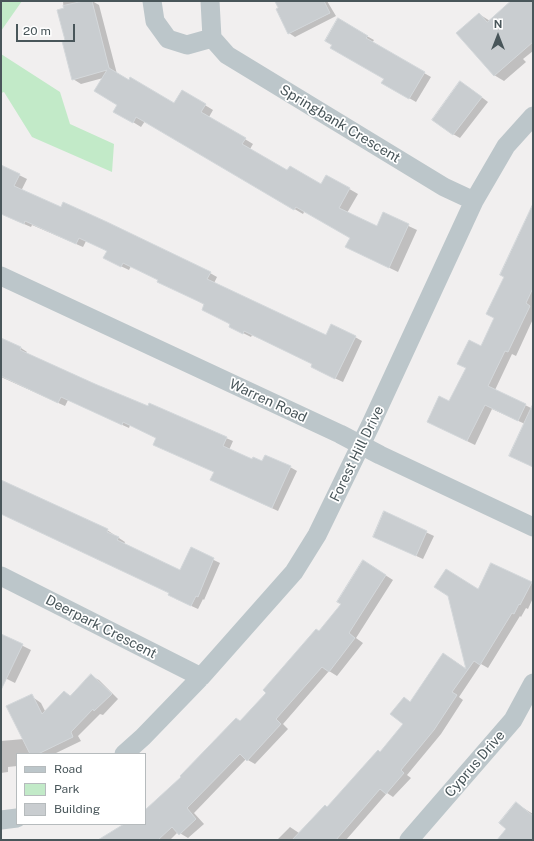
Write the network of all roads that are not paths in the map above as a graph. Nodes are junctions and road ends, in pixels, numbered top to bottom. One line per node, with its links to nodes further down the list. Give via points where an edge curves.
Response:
1 (152, 1): 3 (street, via 155,22 168,39 187,45)
2 (210, 1): 3 (street)
3 (212, 38): 5 (street, Springbank Crescent, via 227,55 444,186)
4 (533, 116): 5 (street, Forest Hill Drive, via 506,146)
5 (474, 201): 7 (street, Forest Hill Drive)
6 (1, 276): 7 (street, Warren Road)
7 (361, 445): 8 (street, Warren Road); 10 (street, Forest Hill Drive, via 317,535 294,572)
8 (533, 527)
9 (1, 576): 10 (street, Deerpark Crescent)
10 (201, 677): 12 (street, Forest Hill Drive)
11 (533, 683): 15 (street, Cyprus Drive, via 513,720)
12 (125, 753)
13 (16, 818): 14 (street)
14 (1, 820)
15 (410, 840)

